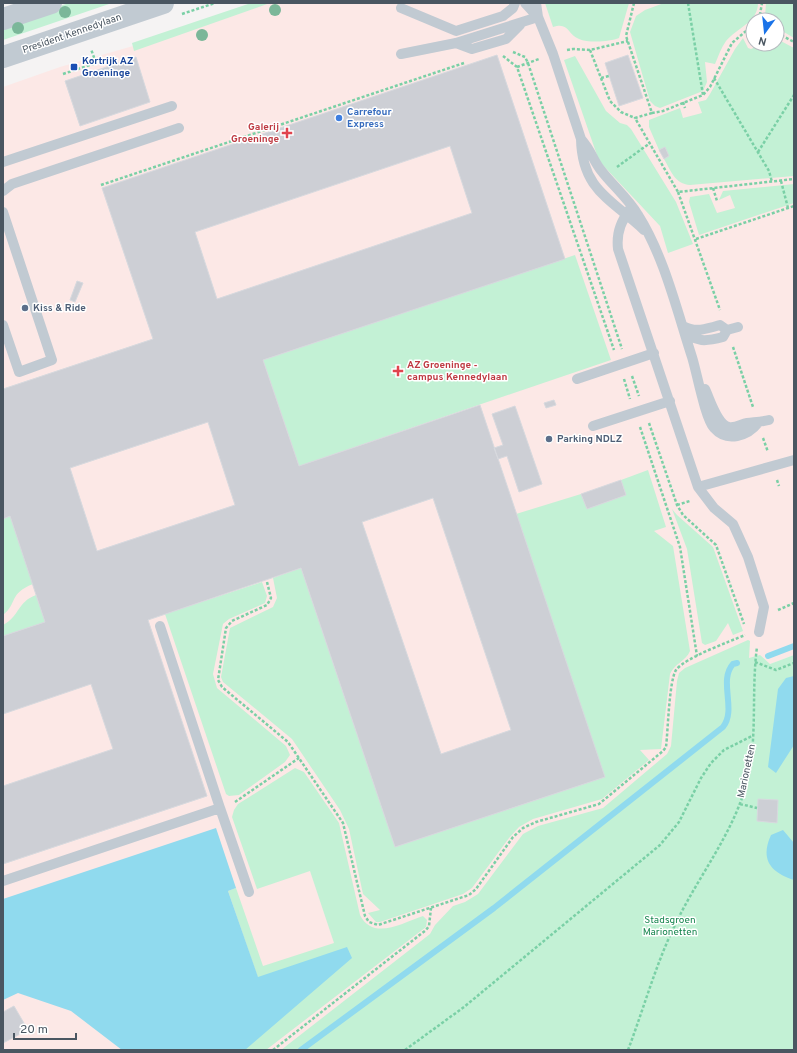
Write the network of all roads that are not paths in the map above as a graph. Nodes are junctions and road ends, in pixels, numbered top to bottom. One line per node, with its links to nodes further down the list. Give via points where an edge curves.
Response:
1 (51, 3): 9 (street)
2 (128, 3): 12 (street, President Kennedylaan)
3 (163, 3): 14 (street, President Kennedylaan)
4 (515, 3): 7 (lane, via 503,16 456,31)
5 (525, 3): 8 (lane)
6 (536, 3): 8 (lane)
7 (401, 8)
8 (538, 17): 10 (lane); 17 (lane)
9 (3, 19)
10 (522, 22): 11 (lane); 11 (lane, via 506,39 472,49)
11 (456, 44): 13 (lane)
12 (3, 45)
13 (401, 54)
14 (3, 57)
15 (172, 106): 18 (lane)
16 (179, 128): 19 (lane, via 12,184)
17 (581, 139): 20 (lane, via 590,149 599,168); 22 (lane, via 581,152 592,184)
18 (3, 162)
19 (3, 191)
20 (632, 206): 22 (lane); 23 (lane)
21 (3, 212): 24 (lane, via 52,360 19,372)
22 (626, 215): 23 (lane); 27 (lane, via 618,231 618,248)
23 (648, 234): 25 (lane, via 657,252)
24 (3, 325)
25 (681, 325): 26 (lane, via 694,330 705,330 720,325 727,330); 30 (lane, via 698,376 721,424 730,427)
26 (738, 327)
27 (654, 353): 28 (lane); 29 (lane)
28 (577, 379)
29 (670, 401): 31 (lane); 33 (lane)
30 (769, 420)
31 (593, 426)
32 (794, 460): 33 (lane)
33 (698, 487): 35 (lane, via 714,508 732,524 748,557 764,607)
34 (160, 626): 36 (lane)
35 (759, 632)
36 (220, 808): 37 (lane); 38 (lane)
37 (3, 881)
38 (249, 892)

